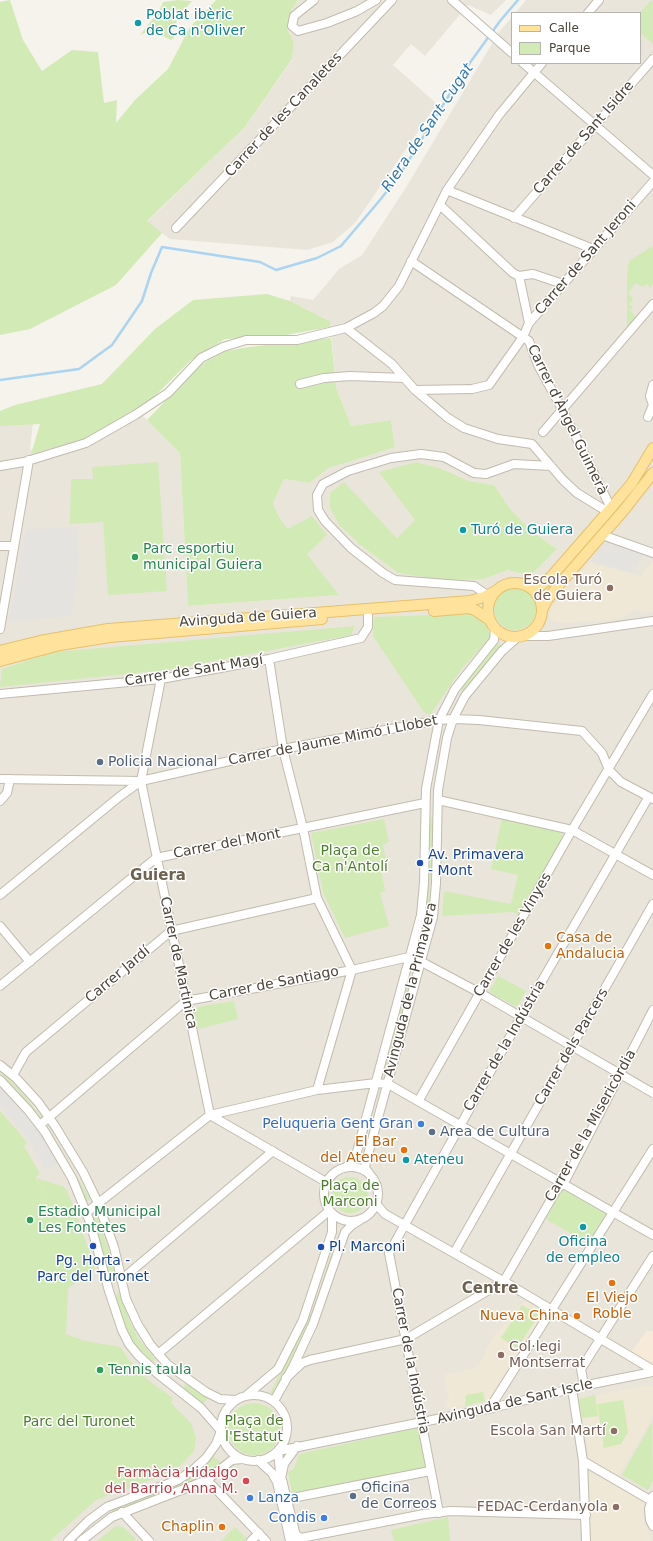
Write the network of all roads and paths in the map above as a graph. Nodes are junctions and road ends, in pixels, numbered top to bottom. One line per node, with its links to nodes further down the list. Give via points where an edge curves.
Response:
1 (314, 0): 2 (street, via 294,16 292,26 298,31 327,23)
2 (376, 0)
3 (392, 0): 18 (street, Carrer de les Canaletes)
4 (452, 0): 7 (street)
5 (599, 0): 6 (street)
6 (589, 12)
7 (510, 52)
8 (653, 58): 12 (street, Carrer de Sant Isidre)
9 (524, 64): 11 (street)
10 (541, 64): 11 (street)
11 (534, 73): 12 (street); 15 (street, via 499,115)
12 (594, 125): 13 (street); 17 (street, Carrer de Sant Isidre)
13 (653, 174)
14 (653, 182): 19 (street, Carrer de Sant Jeroni)
15 (448, 190): 16 (street); 17 (street)
16 (440, 205): 20 (street); 21 (street)
17 (514, 218): 19 (street)
18 (176, 228)
19 (593, 249): 22 (street, Carrer de Sant Jeroni)
20 (411, 261): 25 (street, via 399,286 383,306); 26 (street)
21 (519, 276): 22 (street, via 533,274); 24 (street)
22 (563, 284): 24 (street, Carrer de Sant Jeroni)
23 (653, 304): 31 (street)
24 (529, 323): 26 (street, Carrer de Sant Jeroni)
25 (346, 328): 27 (street, via 392,364); 35 (street, via 298,340 246,340 223,347 201,358 168,393 135,415 86,443)
26 (523, 337): 30 (street, Carrer de Sant Jeroni, via 490,385 472,389); 31 (street, Carrer d'Àngel Guimerà, via 529,341 538,365)
27 (404, 378): 28 (street, via 350,376 324,378); 30 (street)
28 (300, 384)
29 (653, 385): 32 (street, via 650,396 653,405)
30 (415, 390): 37 (street, via 464,428 498,439 532,444)
31 (562, 409): 33 (street); 39 (street, Carrer d'Àngel Guimerà)
32 (648, 417)
33 (543, 432)
34 (653, 448): 39 (main road, via 632,483)
35 (29, 460): 36 (street); 42 (street)
36 (0, 466)
37 (551, 466): 39 (street, via 578,493); 46 (street, via 514,464 486,474 474,473 444,457 421,454 391,458 348,470 323,484 317,496 318,510 325,521 351,548 395,580 474,586)
38 (651, 476): 39 (main road, via 625,503); 40 (main road)
39 (609, 510): 40 (main road); 44 (main road, via 551,577 540,586)
40 (599, 538): 43 (street); 47 (main road, via 552,593)
41 (0, 546): 42 (street)
42 (13, 546): 51 (street)
43 (653, 553)
44 (532, 588): 45 (main road, via 512,583); 47 (main road, via 539,597)
45 (496, 591): 46 (main road, Avinguda de Guiera); 50 (main road, via 488,611)
46 (487, 595): 53 (main road, Avinguda de Guiera, via 470,601 113,629 40,641)
47 (542, 610): 52 (main road, via 534,629)
48 (368, 616): 50 (main road, Avinguda de Guiera, via 465,608 475,610); 54 (street, Carrer de Sant Magí, via 368,627 361,638); 55 (main road, Avinguda de Guiera, via 110,636 60,645)
49 (653, 621): 52 (street, via 548,636)
50 (492, 624): 52 (main road, via 506,635); 60 (street, Avinguda de la Primavera, via 494,640 458,685)
51 (0, 628)
52 (521, 636): 59 (street, Avinguda de la Primavera, via 506,647 465,696)
53 (0, 651)
54 (268, 659): 56 (street, Carrer de Sant Magí); 61 (street)
55 (0, 661)
56 (161, 679): 57 (street, Carrer de Sant Magí); 65 (street, Carrer de Martinica)
57 (0, 694)
58 (653, 694): 62 (street, Carrer de les Vinyes)
59 (453, 719): 60 (street, Carrer de Jaume Mimó i Llobet); 62 (street, Carrer de Jaume Mimó i Llobet, via 582,731 602,753); 67 (street, Avinguda de la Primavera, via 446,738)
60 (439, 720): 61 (street, Carrer de Jaume Mimó i Llobet); 69 (street, Avinguda de la Primavera)
61 (283, 749): 65 (street, Carrer de Jaume Mimó i Llobet); 70 (street)
62 (609, 770): 66 (street, Carrer de Jaume Mimó i Llobet, via 621,782); 71 (street, Carrer de les Vinyes)
63 (0, 779): 64 (street)
64 (10, 779): 65 (street); 68 (street, via 7,793)
65 (141, 781): 73 (street, Carrer de Martinica); 75 (street, Carrer de Jaume Mimó i Llobet)
66 (651, 799): 72 (street, Carrer de la Indústria)
67 (438, 800): 71 (street); 81 (street, Avinguda de la Primavera, via 434,907)
68 (0, 801)
69 (425, 804): 70 (street, Carrer del Mont); 80 (street, Avinguda de la Primavera, via 422,906)
70 (303, 828): 73 (street, Carrer del Mont); 76 (street)
71 (572, 830): 72 (street); 85 (street, Carrer de les Vinyes)
72 (617, 854): 74 (street); 88 (street, Carrer de la Indústria)
73 (156, 858): 79 (street, Carrer de Martinica); 82 (street, Carrer del Mont)
74 (653, 875)
75 (0, 895)
76 (317, 898): 79 (street, Carrer Jardí); 83 (street)
77 (653, 904): 89 (street, Carrer dels Parcers)
78 (0, 926): 82 (street)
79 (171, 931): 86 (street, Carrer de Martinica); 91 (street, Carrer Jardí, via 26,1052)
80 (408, 957): 81 (street); 83 (street, Carrer de Santiago); 94 (street, Avinguda de la Primavera)
81 (420, 961): 85 (street); 95 (street, Avinguda de la Primavera)
82 (30, 962): 84 (street, Carrer del Mont)
83 (352, 970): 86 (street, Carrer de Santiago); 96 (street)
84 (0, 986)
85 (480, 993): 88 (street); 98 (street, Carrer de les Vinyes)
86 (186, 1001): 99 (street, Carrer de Martinica); 100 (street, Carrer de Santiago)
87 (653, 1010): 92 (street, Carrer de la Misericòrdia)
88 (522, 1017): 89 (street); 102 (street, Carrer de la Indústria)
89 (572, 1046): 92 (street); 105 (street, Carrer dels Parcers)
90 (0, 1065): 91 (street)
91 (13, 1075): 100 (street)
92 (620, 1075): 97 (street); 109 (street, Carrer de la Misericòrdia)
93 (0, 1080): 101 (street)
94 (376, 1083): 95 (street); 96 (street); 106 (street, Avinguda de la Primavera, via 355,1159)
95 (388, 1084): 98 (street); 107 (street, Avinguda de la Primavera, via 366,1162)
96 (317, 1090): 99 (street)
97 (653, 1093)
98 (419, 1100): 102 (street)
99 (210, 1115): 104 (street); 110 (street)
100 (49, 1118): 101 (street, Carrer de Santiago); 110 (street, via 72,1152)
101 (40, 1125): 114 (street, via 72,1178)
102 (460, 1125): 105 (street); 116 (street, Carrer de la Indústria)
103 (653, 1149): 112 (street)
104 (273, 1151): 108 (street); 121 (street)
105 (511, 1154): 109 (street); 118 (street, Carrer dels Parcers)
106 (346, 1167): 107 (street, via 354,1167); 108 (street, via 334,1173)
107 (369, 1173): 111 (street, via 378,1188)
108 (326, 1182): 113 (street, via 324,1197)
109 (564, 1183): 112 (street); 120 (street, Carrer de la Misericòrdia, via 557,1189)
110 (98, 1203): 114 (street); 121 (street, via 114,1247)
111 (376, 1204): 115 (street, via 367,1216); 116 (street)
112 (613, 1211): 117 (street); 123 (street)
113 (331, 1212): 115 (street, via 343,1220); 126 (street); 135 (street, via 332,1232 303,1320 278,1369)
114 (86, 1213): 122 (street)
115 (360, 1220): 132 (street, via 345,1232 313,1324)
116 (404, 1225): 118 (street); 124 (street, Carrer de la Indústria, via 389,1253)
117 (653, 1235)
118 (454, 1253): 120 (street)
119 (653, 1256): 125 (street)
120 (504, 1281): 123 (street); 124 (street, Carrer de la Misericòrdia)
121 (122, 1282): 122 (street); 126 (street, via 132,1315)
122 (109, 1291): 130 (street, via 129,1344)
123 (552, 1309): 125 (street); 138 (street)
124 (406, 1338): 132 (street, Carrer de la Misericòrdia, via 310,1360 302,1363); 139 (street, Carrer de la Indústria)
125 (600, 1338): 128 (street); 133 (street, via 581,1369 583,1380)
126 (158, 1354): 127 (street)
127 (164, 1361): 130 (street); 136 (street, via 213,1396)
128 (639, 1362): 129 (street); 131 (street, via 640,1370)
129 (652, 1368): 131 (street, Avinguda de Sant Iscle)
130 (154, 1370): 140 (street, via 201,1408)
131 (635, 1376): 133 (street, Avinguda de Sant Iscle)
132 (286, 1378): 137 (street)
133 (588, 1385): 134 (street, Avinguda de Sant Iscle)
134 (572, 1389): 138 (street, Avinguda de Sant Iscle); 145 (street)
135 (247, 1395): 136 (street); 137 (street, via 266,1396)
136 (236, 1400): 140 (street, via 224,1413)
137 (274, 1401): 142 (street, via 282,1409 287,1425 284,1442)
138 (492, 1408): 139 (street, Avinguda de Sant Iscle)
139 (421, 1423): 141 (street, Avinguda de Sant Iscle); 146 (street, Carrer de la Indústria)
140 (221, 1431): 143 (street, via 228,1448); 157 (street, via 206,1458 193,1470 178,1480 107,1507)
141 (297, 1446): 142 (street, Avinguda de Sant Iscle); 148 (street, via 284,1464)
142 (278, 1451): 144 (street, via 263,1460); 148 (street)
143 (243, 1459): 144 (street); 147 (street, via 232,1460)
144 (258, 1460): 156 (street, via 272,1473 277,1482)
145 (583, 1461): 150 (street); 153 (street)
146 (430, 1471): 149 (street); 152 (street, Carrer de la Indústria)
147 (207, 1480): 151 (street); 155 (street)
148 (282, 1480): 149 (street)
149 (290, 1498): 156 (street)
150 (652, 1498): 154 (street, via 650,1520)
151 (122, 1512): 158 (street); 159 (street)
152 (439, 1512): 153 (street); 156 (street)
153 (586, 1515): 162 (street)
154 (653, 1526)
155 (259, 1533): 160 (street); 161 (street)
156 (298, 1539)
157 (68, 1541)
158 (81, 1541)
159 (148, 1541)
160 (251, 1541)
161 (266, 1541)
162 (586, 1541)

